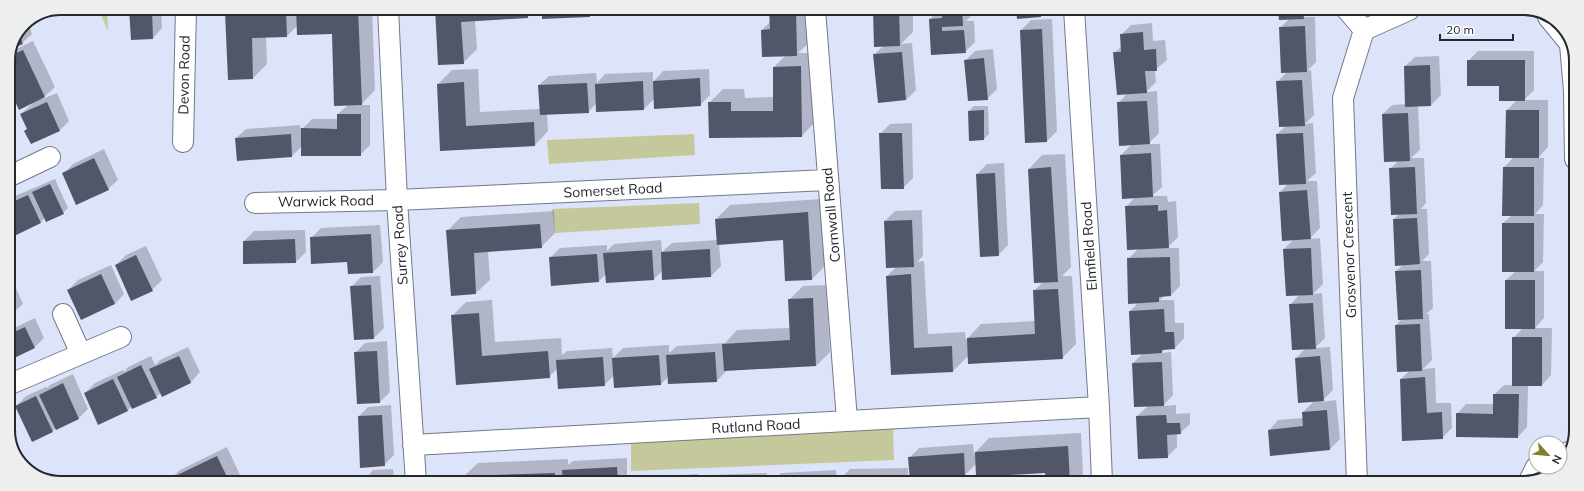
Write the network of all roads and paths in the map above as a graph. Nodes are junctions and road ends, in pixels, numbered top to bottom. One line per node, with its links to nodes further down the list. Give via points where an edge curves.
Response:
1 (186, 15): 8 (street, Devon Road)
2 (388, 15): 12 (street, Surrey Road)
3 (815, 15): 11 (street, Cornwall Road)
4 (1074, 15): 18 (street, Elmfield Road)
5 (1352, 15): 7 (street)
6 (1398, 15): 7 (street)
7 (1364, 30): 23 (street, Grosvenor Crescent, via 1343,98)
8 (183, 142)
9 (50, 157): 10 (street)
10 (15, 174)
11 (828, 180): 12 (street, Somerset Road); 19 (street, Cornwall Road)
12 (397, 200): 13 (street, Warwick Road); 20 (street, Surrey Road)
13 (255, 203)
14 (63, 314): 16 (street)
15 (121, 337): 16 (street)
16 (81, 354): 17 (street)
17 (15, 382)
18 (1099, 407): 19 (street, Rutland Road); 22 (street, Elmfield Road)
19 (847, 420): 20 (street, Rutland Road)
20 (413, 445): 21 (street, Surrey Road)
21 (416, 476)
22 (1102, 476)
23 (1357, 476)

